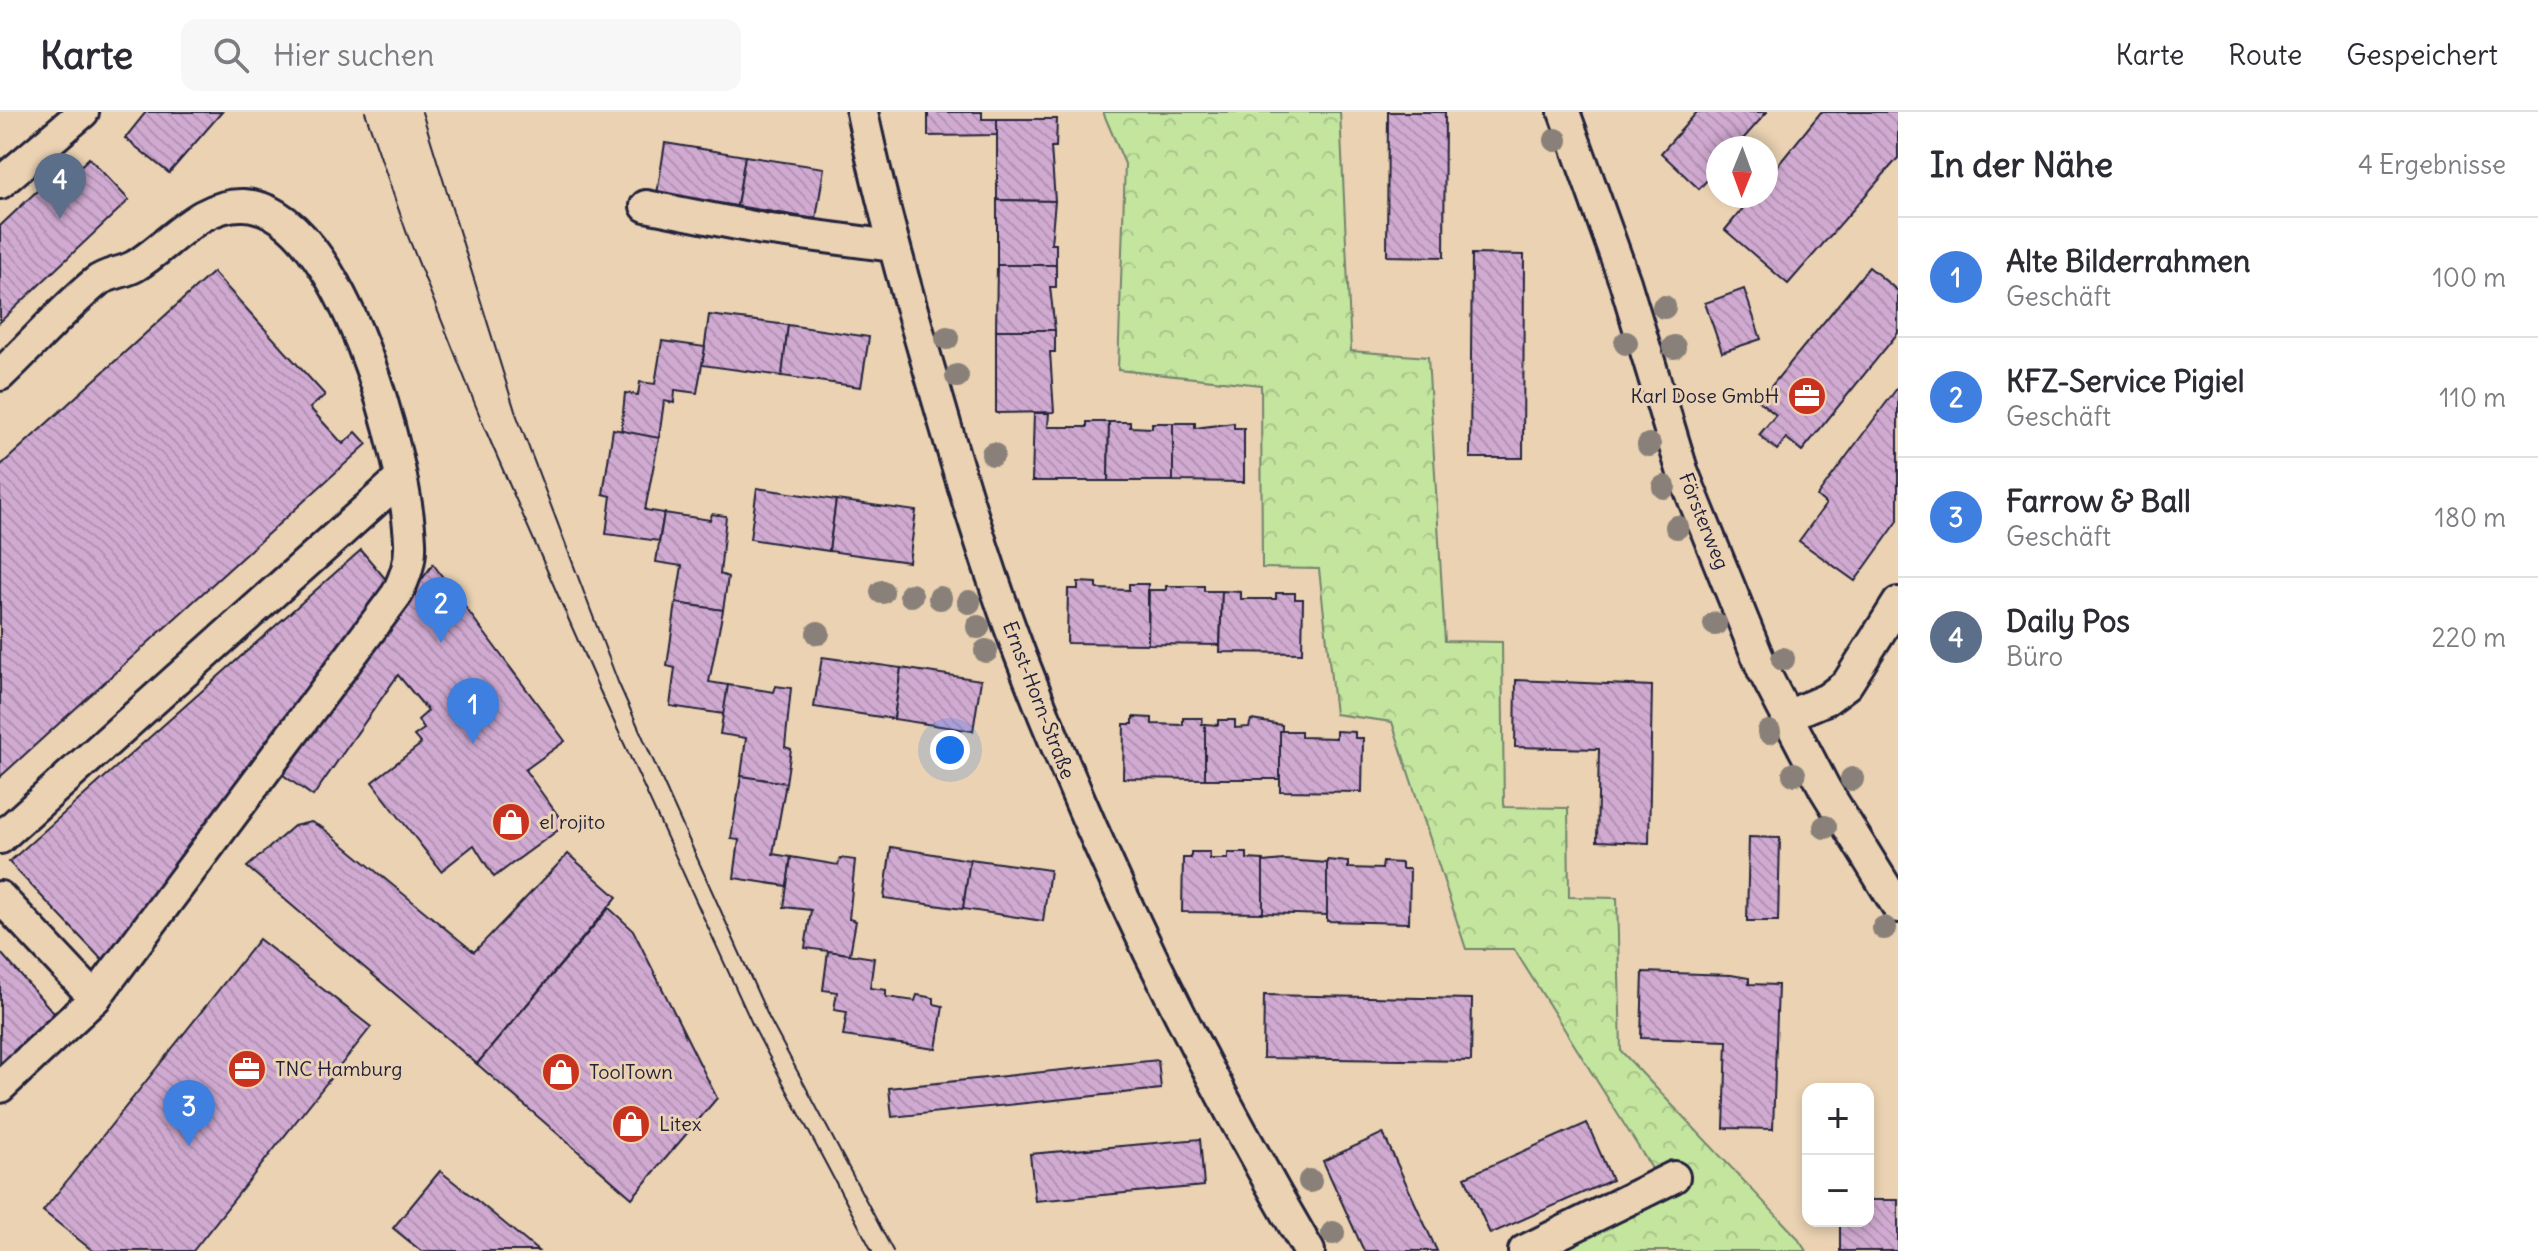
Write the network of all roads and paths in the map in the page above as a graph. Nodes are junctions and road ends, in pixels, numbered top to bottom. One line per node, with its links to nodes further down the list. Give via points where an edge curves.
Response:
1 (83, 112): 4 (street)
2 (862, 112): 6 (street, Ernst-Horn-Straße)
3 (1564, 112): 10 (street, Försterweg, via 1625,282 1683,473)
4 (0, 183)
5 (646, 206): 6 (street, via 763,229)
6 (893, 246): 17 (street, Ernst-Horn-Straße, via 965,494 1055,743 1182,1018)
7 (0, 375): 8 (street, via 99,279 133,267 205,214 225,206 267,210 288,223 336,285 379,387)
8 (401, 478): 11 (street); 14 (street, via 410,543 408,572 397,594)
9 (1898, 603): 10 (street, via 1847,684)
10 (1787, 716): 13 (street, Försterweg)
11 (0, 838)
12 (0, 897): 14 (street)
13 (1898, 907)
14 (95, 998): 15 (street)
15 (0, 1087)
16 (1674, 1177): 18 (street)
17 (1309, 1251)
18 (1524, 1251)

